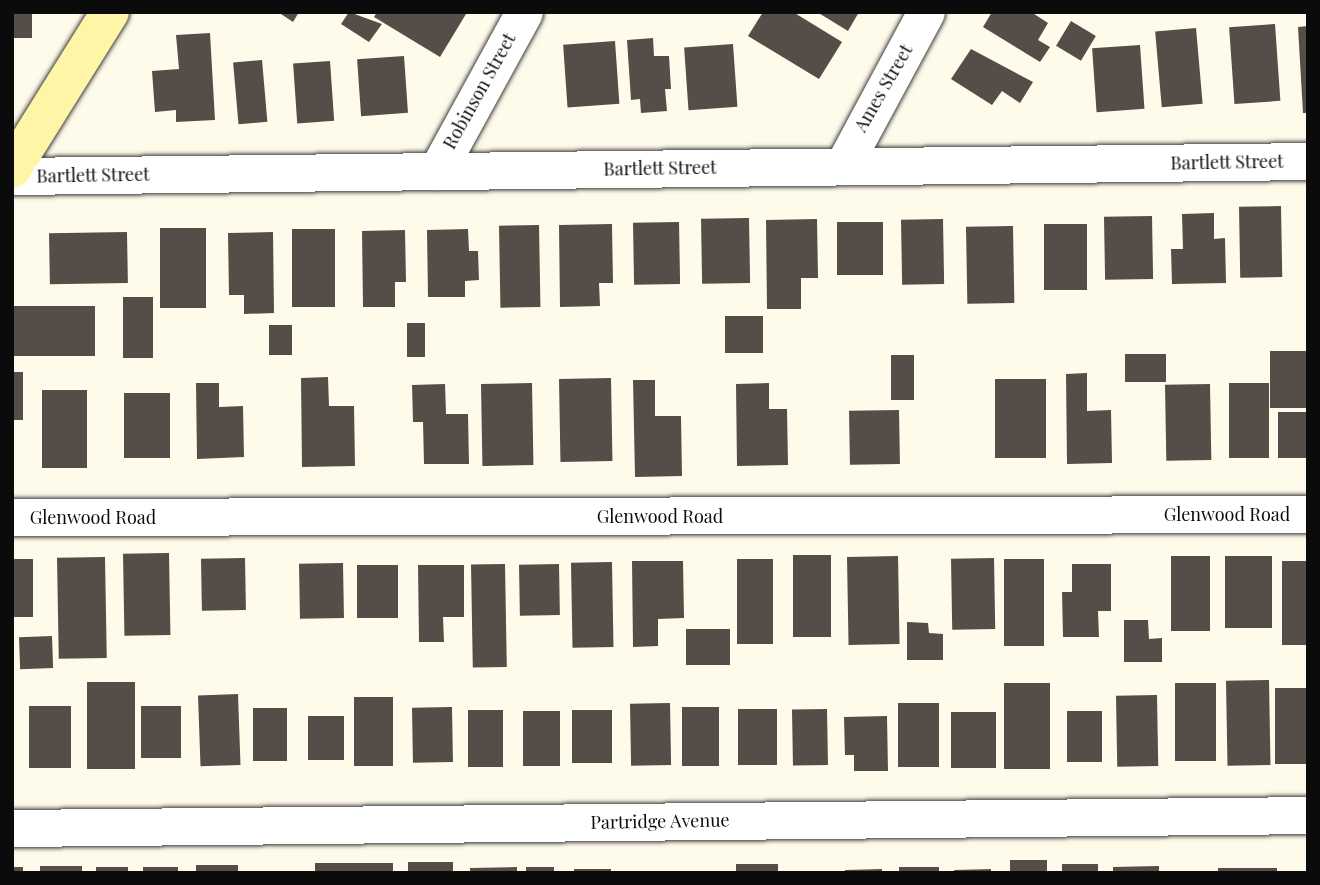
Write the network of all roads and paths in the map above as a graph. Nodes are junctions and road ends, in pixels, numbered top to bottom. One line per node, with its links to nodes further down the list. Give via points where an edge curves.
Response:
1 (110, 12): 6 (main road)
2 (524, 12): 7 (street, Robinson Street)
3 (926, 12): 5 (street, Ames Street)
4 (1308, 161): 5 (street, Bartlett Street)
5 (843, 166): 7 (street, Bartlett Street)
6 (12, 169)
7 (437, 171): 8 (street, Bartlett Street)
8 (12, 176)
9 (1308, 514): 10 (street, Glenwood Road)
10 (12, 517)
11 (1308, 815): 12 (street, Partridge Avenue)
12 (12, 828)

